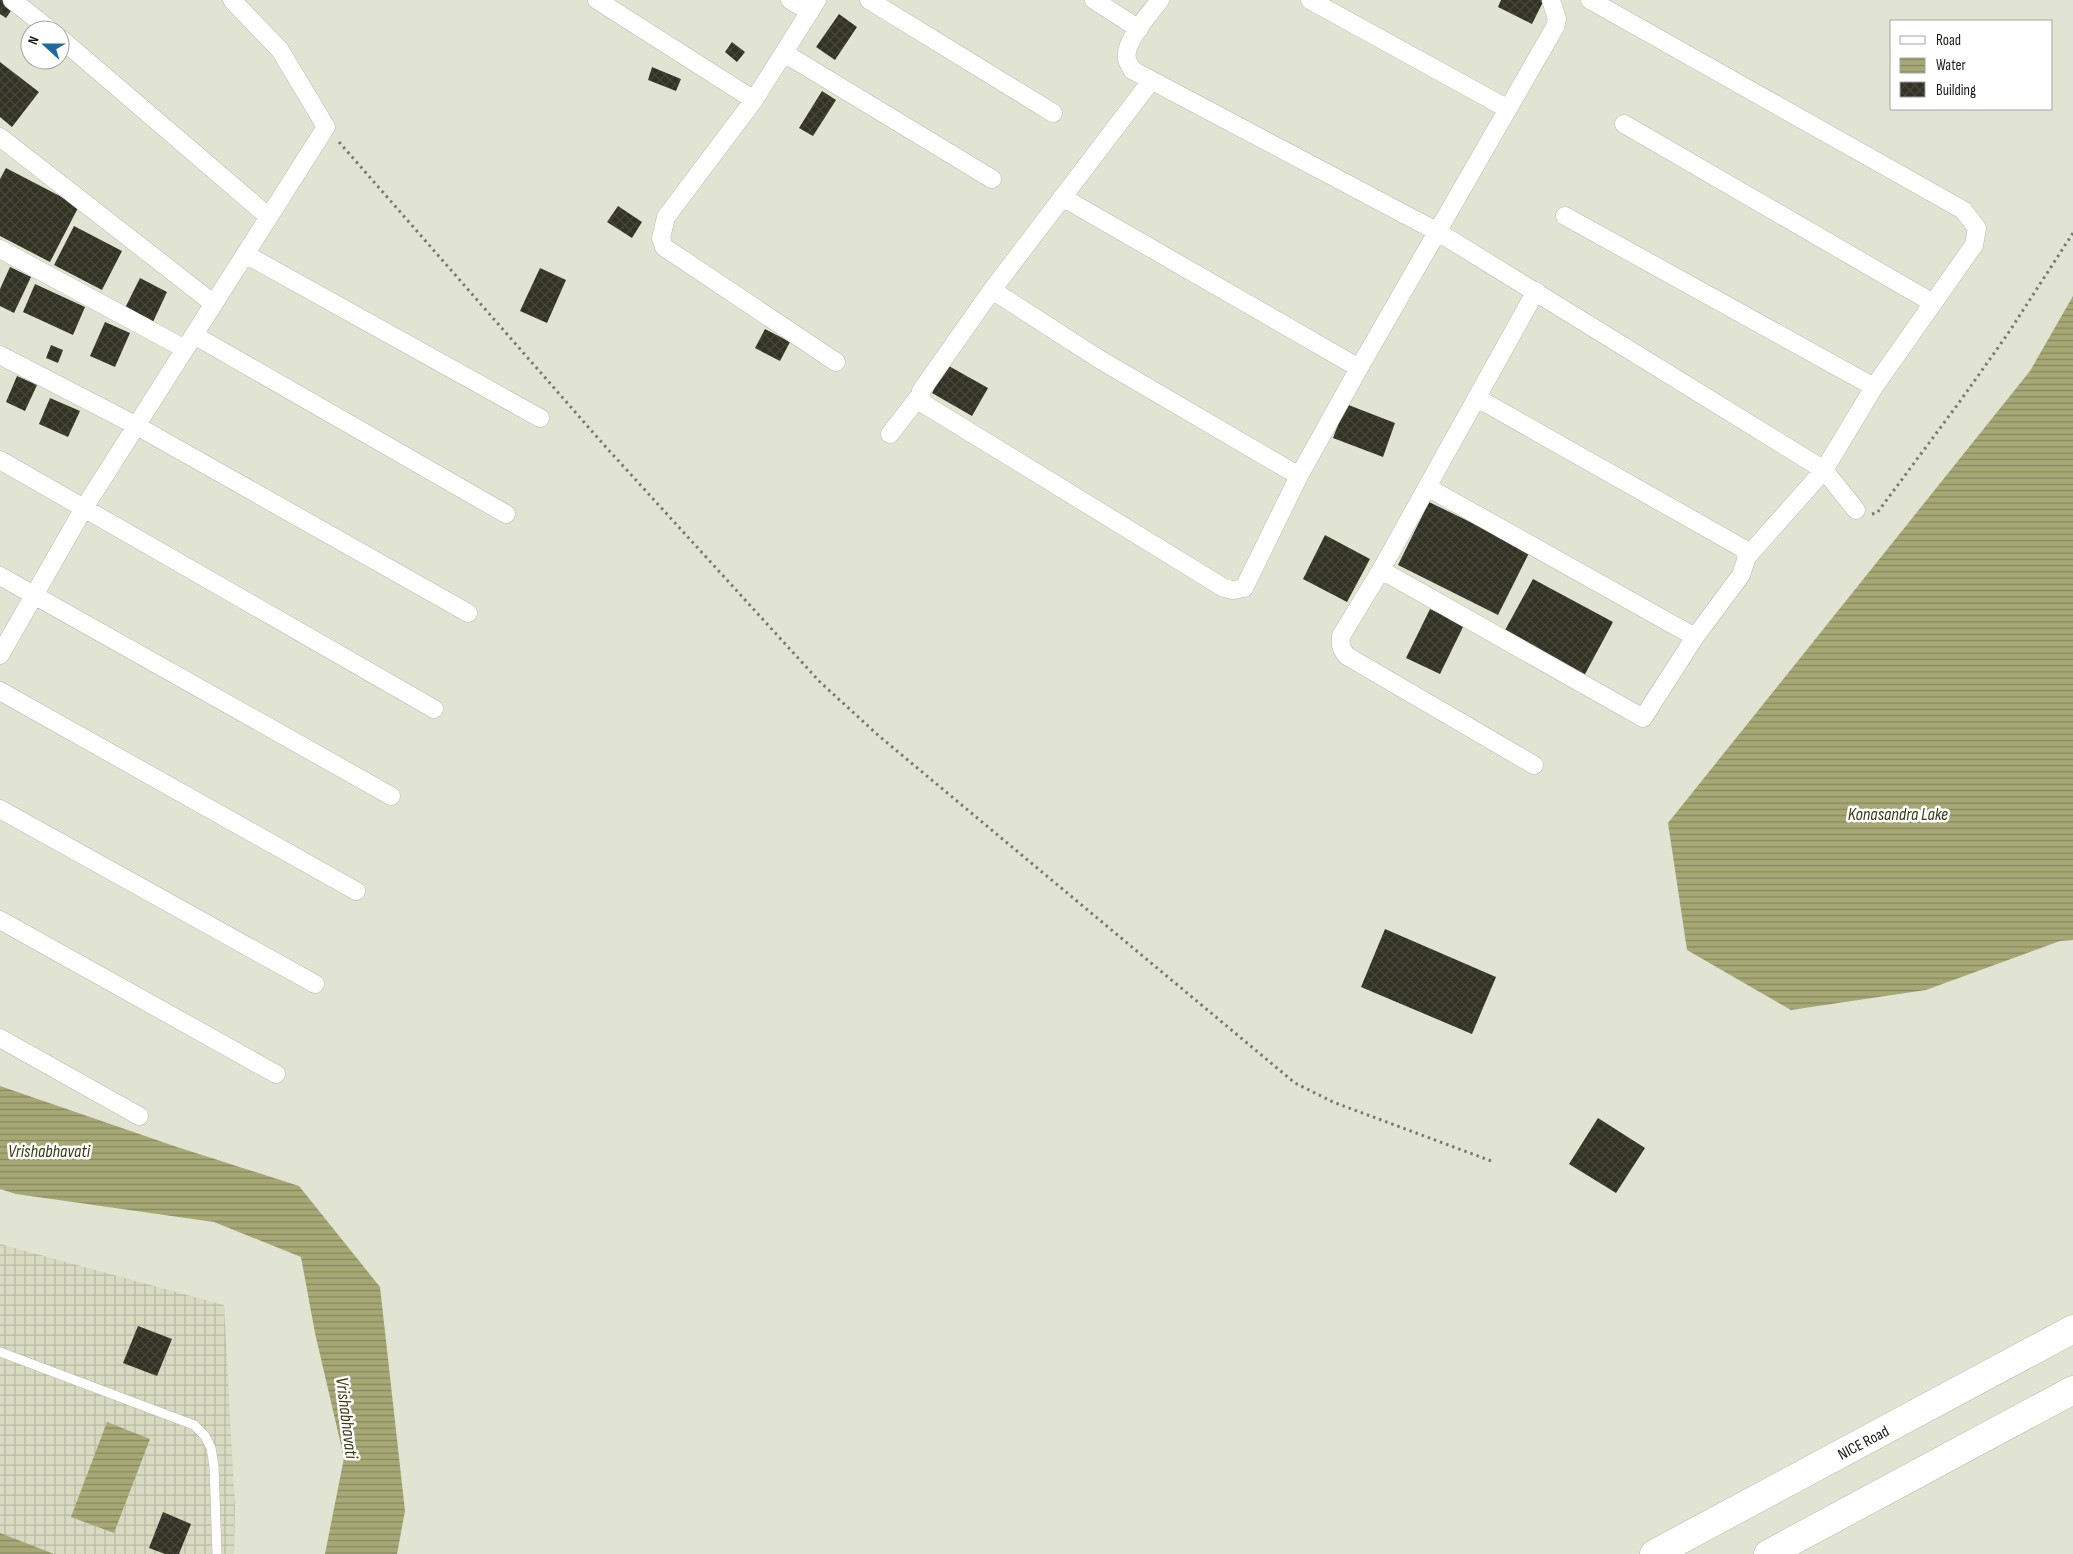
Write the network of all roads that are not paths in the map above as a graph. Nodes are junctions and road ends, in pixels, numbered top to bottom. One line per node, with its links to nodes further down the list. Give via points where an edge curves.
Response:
1 (12, 0): 12 (street)
2 (232, 0): 25 (street, via 280,50 326,127)
3 (597, 0): 17 (street)
4 (790, 0): 11 (street)
5 (869, 0): 19 (street)
6 (1094, 0): 13 (street)
7 (1160, 0): 13 (street)
8 (1310, 0): 18 (street)
9 (1551, 0): 18 (street, via 1557,19 1555,27)
10 (1590, 0): 31 (street, via 1963,210 1977,228 1974,245)
11 (813, 6): 15 (street)
12 (37, 20)
13 (1139, 29): 16 (street, via 1132,37 1127,60 1132,70)
14 (70, 47): 25 (street)
15 (784, 53): 17 (street); 22 (street)
16 (1151, 81): 23 (street); 26 (street)
17 (754, 100): 35 (street, via 666,217 661,238 664,246)
18 (1508, 109): 26 (street)
19 (1053, 114)
20 (1624, 124): 31 (street)
21 (0, 137): 32 (street)
22 (992, 179)
23 (1062, 197): 29 (street); 36 (street)
24 (1565, 216): 37 (street)
25 (269, 217): 28 (street)
26 (1438, 232): 30 (street); 36 (street)
27 (0, 250): 33 (street)
28 (246, 254): 32 (street); 40 (street)
29 (992, 290): 38 (street); 45 (street, via 1099,360)
30 (1536, 291): 39 (street); 44 (street)
31 (1933, 303): 37 (street)
32 (214, 304): 33 (street)
33 (190, 342): 41 (street); 49 (street)
34 (0, 355): 41 (street)
35 (836, 362)
36 (1358, 368): 45 (street)
37 (1874, 387): 44 (street)
38 (921, 394): 42 (street); 45 (street, via 924,404 1224,588 1244,588)
39 (1477, 398): 46 (street); 50 (street, via 1744,549)
40 (540, 418)
41 (137, 426): 47 (street); 54 (street)
42 (890, 434)
43 (0, 460): 47 (street)
44 (1824, 470): 48 (street); 50 (street)
45 (1299, 476)
46 (1427, 487): 51 (street); 55 (street)
47 (84, 508): 53 (street); 58 (street)
48 (1856, 510)
49 (506, 514)
50 (1747, 557): 55 (street, via 1741,576)
51 (1381, 570): 55 (street, via 1643,718); 59 (street, via 1341,636 1342,651)
52 (0, 576): 53 (street)
53 (34, 595): 56 (street); 60 (street)
54 (468, 614)
55 (1695, 637)
56 (0, 655)
57 (0, 691): 62 (street)
58 (434, 709)
59 (1534, 765)
60 (391, 796)
61 (0, 808): 64 (street)
62 (356, 891)
63 (0, 920): 66 (street)
64 (314, 984)
65 (0, 1038): 67 (street)
66 (276, 1074)
67 (138, 1116)
68 (2073, 1329): 72 (highway, NICE Road)
69 (0, 1352): 71 (lane, via 194,1425 211,1448)
70 (2073, 1390): 73 (highway)
71 (217, 1554)
72 (1654, 1554)
73 (1768, 1554)

